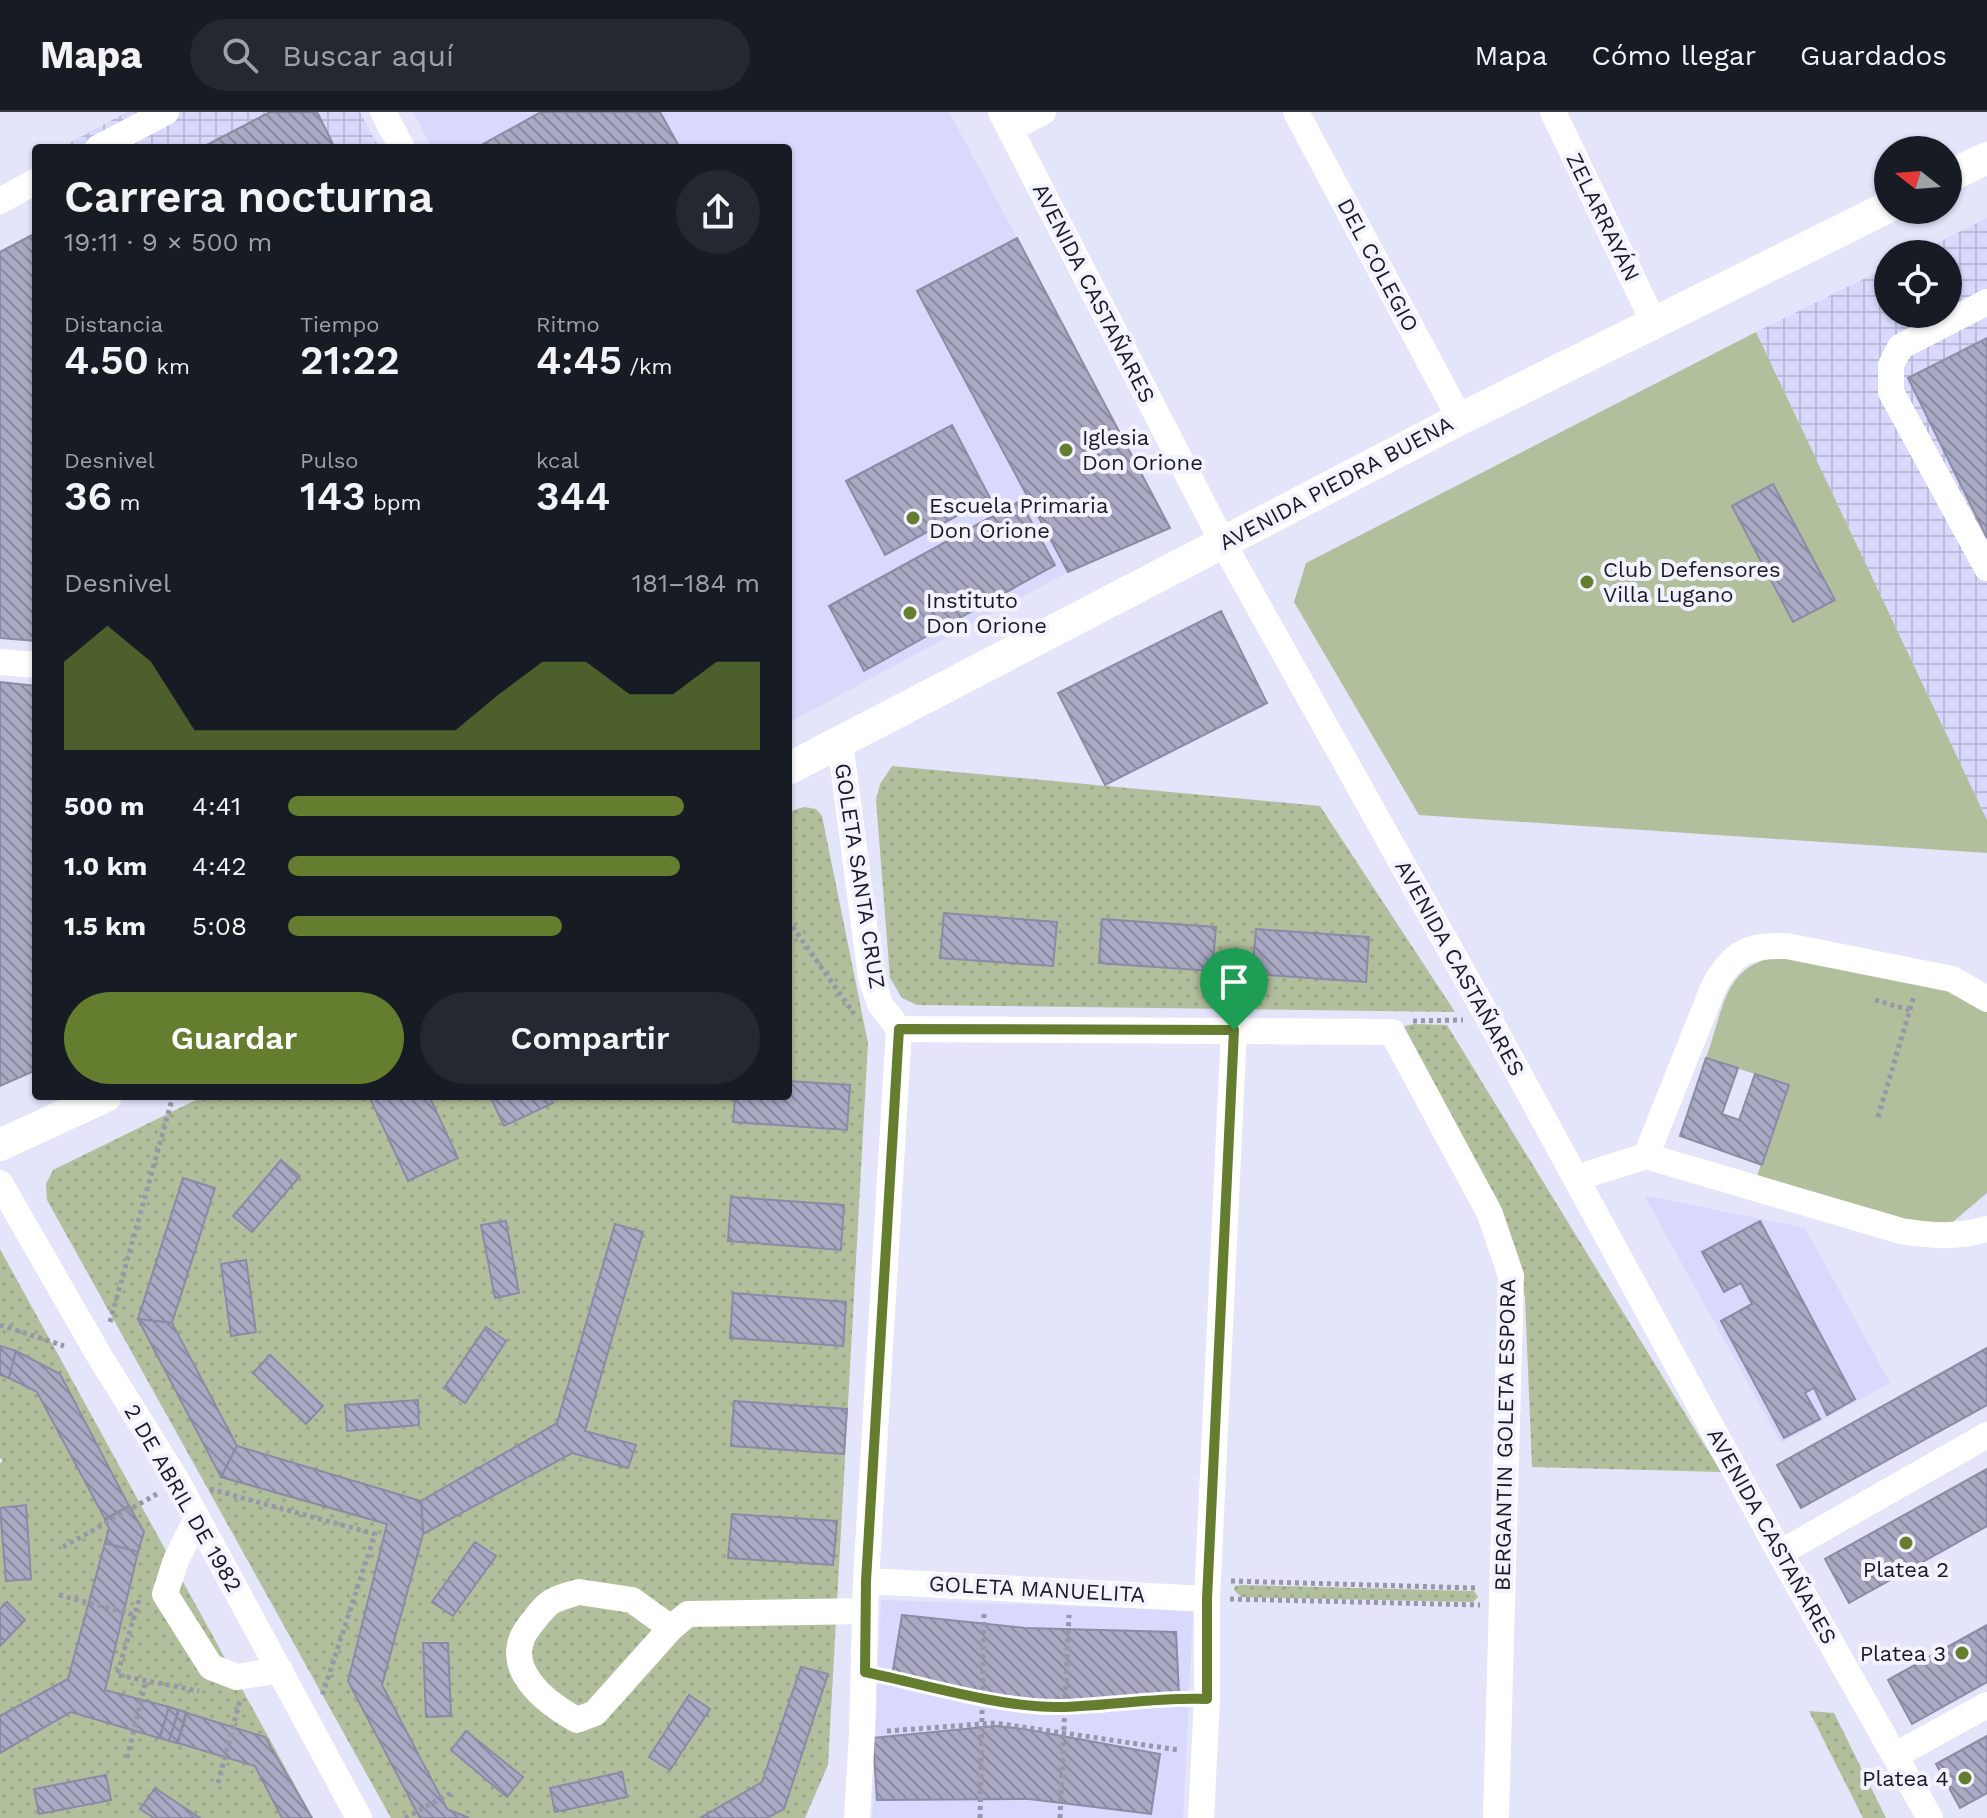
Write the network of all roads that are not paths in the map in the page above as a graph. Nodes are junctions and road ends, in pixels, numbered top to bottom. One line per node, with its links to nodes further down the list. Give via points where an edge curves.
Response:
1 (166, 112): 7 (street)
2 (383, 112): 8 (street)
3 (1043, 112): 6 (street)
4 (1296, 112): 16 (street, DEL COLEGIO)
5 (1553, 112): 15 (street, ZELARRAYÁN)
6 (1006, 120): 17 (street, AVENIDA CASTAÑARES)
7 (106, 144)
8 (400, 144)
9 (1987, 158): 10 (main road)
10 (1962, 170)
11 (32, 183): 12 (street)
12 (0, 201)
13 (1874, 214): 15 (main road, AVENIDA PIEDRA BUENA)
14 (1987, 302): 18 (street, via 1900,347 1891,365 1891,392)
15 (1653, 321): 16 (main road, AVENIDA PIEDRA BUENA)
16 (1460, 419): 17 (main road, AVENIDA PIEDRA BUENA)
17 (1223, 543): 21 (main road, AVENIDA PIEDRA BUENA); 29 (street, AVENIDA CASTAÑARES)
18 (1987, 568)
19 (0, 662): 20 (street)
20 (32, 665)
21 (840, 742): 22 (main road, AVENIDA PIEDRA BUENA); 24 (street, GOLETA SANTA CRUZ, via 871,978 880,1004)
22 (792, 767)
23 (1987, 999): 28 (street, via 1952,979 1787,946 1760,945 1739,954 1714,986)
24 (899, 1029): 25 (street); 35 (street)
25 (1234, 1030): 36 (street); 45 (street, BERGANTIN GOLETA ESPORA, via 1392,1032 1490,1214 1511,1276)
26 (97, 1100): 27 (main road)
27 (0, 1145)
28 (1646, 1156): 29 (street); 31 (street, via 1901,1231 1963,1236)
29 (1576, 1178): 34 (street, AVENIDA CASTAÑARES)
30 (0, 1183): 33 (street, 2 DE ABRIL DE 1982, via 169,1485)
31 (1987, 1229)
32 (1987, 1435): 34 (street)
33 (197, 1518): 39 (street, 2 DE ABRIL DE 1982); 39 (street, via 165,1594 211,1667 237,1677)
34 (1780, 1553): 41 (street, AVENIDA CASTAÑARES)
35 (866, 1581): 36 (street, GOLETA MANUELITA); 37 (street)
36 (1209, 1593): 44 (street)
37 (865, 1611): 38 (street, via 688,1614); 43 (street)
38 (671, 1628): 38 (street, via 586,1718 577,1720 555,1708 519,1664 521,1637 550,1601 579,1592 632,1600)
39 (280, 1670): 42 (street, 2 DE ABRIL DE 1982)
40 (1987, 1705): 41 (street)
41 (1896, 1755): 46 (street, AVENIDA CASTAÑARES)
42 (359, 1818)
43 (857, 1818)
44 (1201, 1818)
45 (1496, 1818)
46 (1930, 1818)

